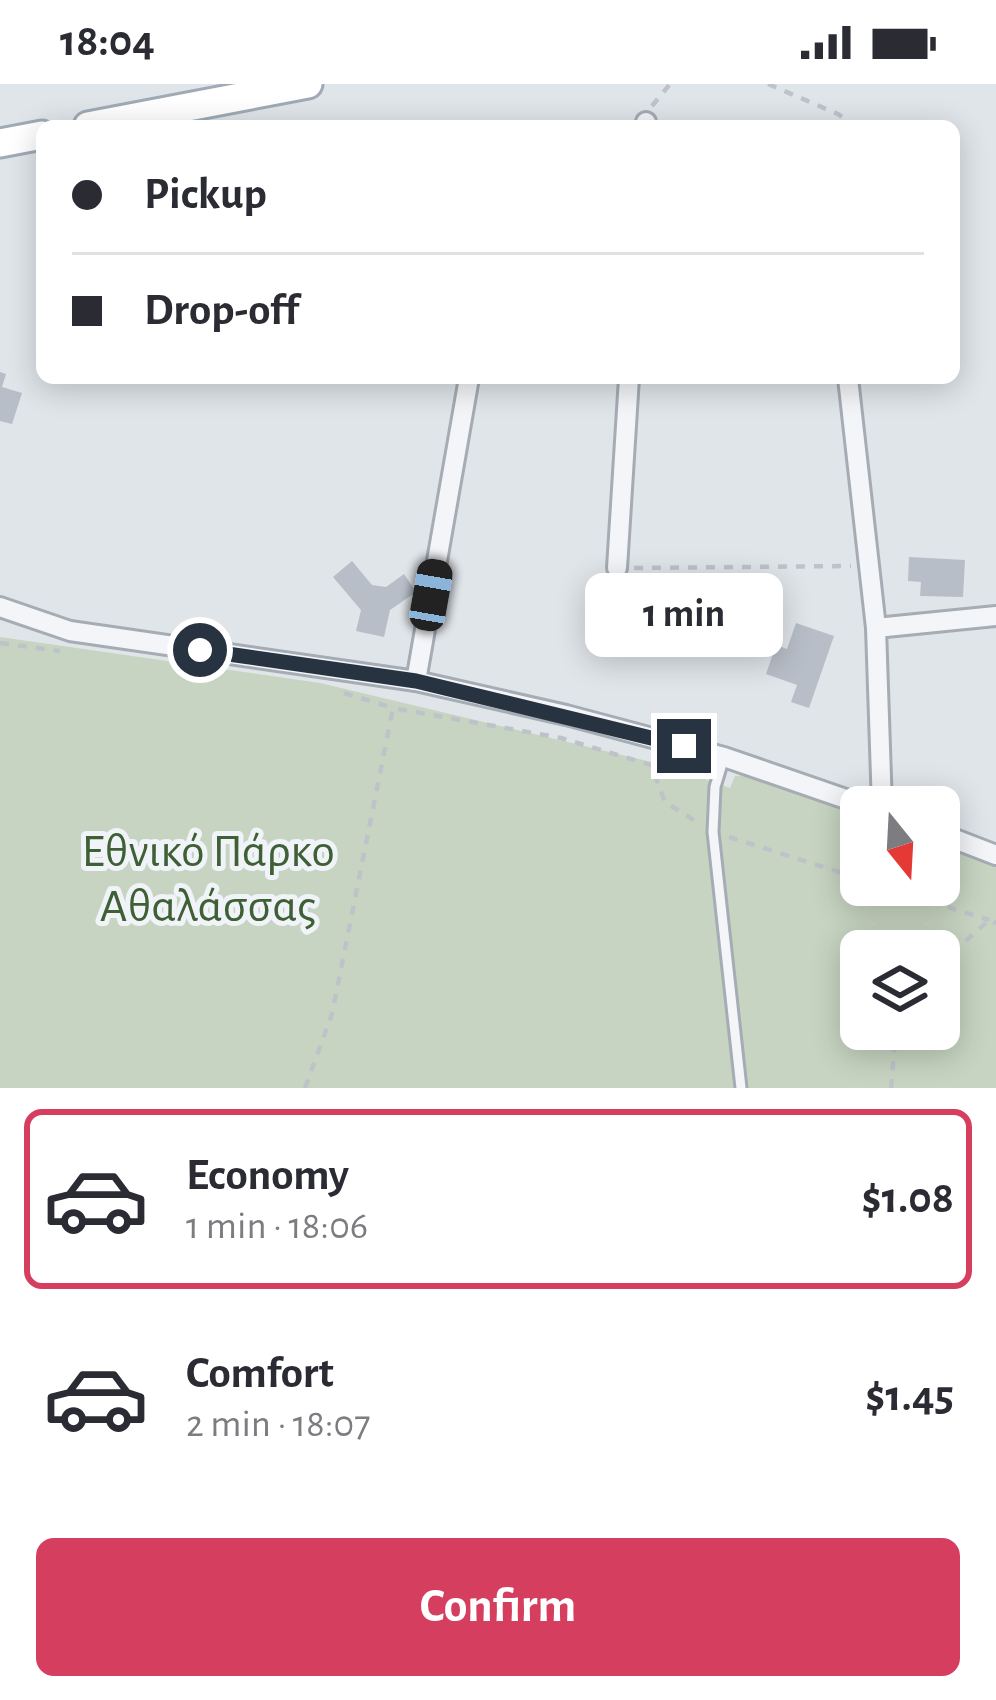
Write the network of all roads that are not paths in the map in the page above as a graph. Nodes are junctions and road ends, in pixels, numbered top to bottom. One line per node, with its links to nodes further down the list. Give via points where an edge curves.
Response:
1 (308, 84): 2 (main road)
2 (119, 120)
3 (36, 136): 4 (main road)
4 (0, 143)
5 (468, 384): 12 (street)
6 (629, 384): 8 (street)
7 (849, 384): 11 (street)
8 (617, 568)
9 (0, 607): 12 (street, via 70,631)
10 (996, 616): 11 (street)
11 (876, 628): 14 (street)
12 (416, 681): 13 (street)
13 (724, 757): 15 (street); 18 (lane, via 713,832)
14 (881, 786)
15 (840, 797)
16 (960, 841): 17 (street)
17 (996, 855)
18 (741, 1088)

